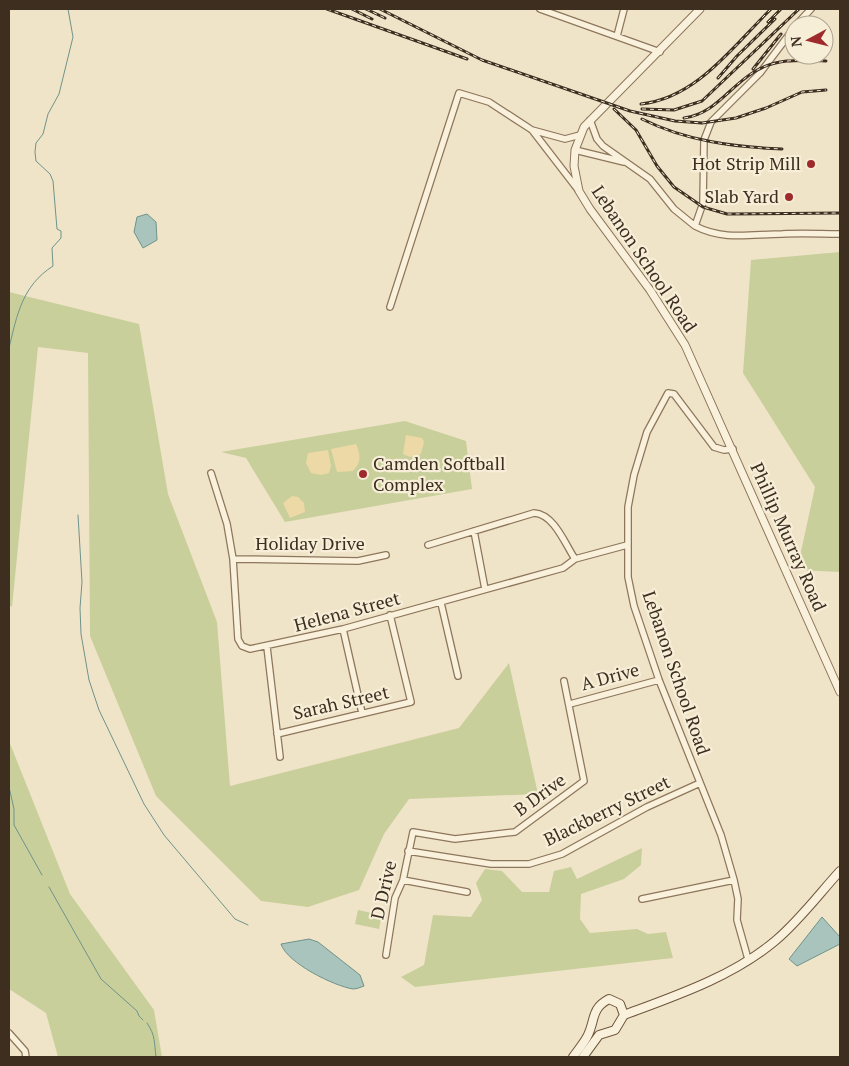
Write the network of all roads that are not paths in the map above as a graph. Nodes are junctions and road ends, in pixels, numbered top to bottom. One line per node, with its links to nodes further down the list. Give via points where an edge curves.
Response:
1 (540, 9): 4 (street)
2 (624, 9): 4 (street)
3 (700, 9): 6 (street, Lebanon School Road)
4 (617, 36): 6 (street)
5 (784, 41): 13 (street, via 760,73 706,130 704,202)
6 (660, 52): 7 (street, Lebanon School Road)
7 (590, 120): 9 (street, Lebanon School Road); 11 (street, via 597,139)
8 (532, 130): 9 (street, via 565,140); 12 (street); 15 (street, via 489,102 459,93)
9 (580, 135): 10 (street, Lebanon School Road)
10 (575, 150): 11 (street); 12 (street, Lebanon School Road, via 574,166)
11 (631, 164): 13 (street, via 650,178 674,209)
12 (579, 191): 16 (street, Lebanon School Road, via 669,316)
13 (695, 226): 14 (street, via 710,234 730,236)
14 (840, 234)
15 (390, 307)
16 (733, 449): 20 (street, Lebanon School Road, via 714,447 674,394 668,393 647,432 634,475 628,507); 32 (street, Phillip Murray Road)
17 (211, 473): 22 (street, Helena Street)
18 (474, 531): 19 (street); 23 (street, via 534,513 541,514 548,518); 24 (street)
19 (428, 545)
20 (627, 545): 23 (street, Helena Street); 30 (street, Lebanon School Road, via 628,576 634,606)
21 (386, 555): 22 (street, Holiday Drive, via 358,561)
22 (233, 559): 28 (street, Helena Street, via 238,639 250,650)
23 (574, 559): 24 (street, Helena Street, via 563,568)
24 (484, 590): 25 (street, Helena Street)
25 (441, 603): 26 (street, Helena Street); 29 (street)
26 (390, 616): 27 (street, Helena Street); 34 (street, Sarah Street, via 411,702)
27 (343, 629): 28 (street, Helena Street); 34 (street)
28 (267, 647): 35 (street)
29 (458, 676)
30 (659, 680): 33 (street, A Drive); 37 (street, Lebanon School Road)
31 (564, 681): 33 (street, B Drive)
32 (840, 692)
33 (570, 704): 38 (street, B Drive, via 584,781 515,832 455,839)
34 (362, 713): 35 (street, Sarah Street)
35 (277, 734): 36 (street)
36 (280, 757)
37 (700, 783): 39 (street, Blackberry Street, via 647,807 562,854 529,864 491,864); 42 (street, Lebanon School Road, via 721,835)
38 (413, 832): 39 (street, D Drive)
39 (408, 851): 41 (street, D Drive)
40 (840, 871): 46 (main road, via 775,941)
41 (403, 880): 43 (street); 45 (street, D Drive, via 395,898)
42 (734, 880): 44 (street); 46 (street, Lebanon School Road, via 738,899 737,920)
43 (467, 892)
44 (642, 899)
45 (386, 956)
46 (748, 959): 47 (main road, via 690,990)
47 (624, 1015): 49 (main road, via 615,1030 599,1035); 49 (main road, via 620,1004 609,999 601,1003 594,1012)
48 (9, 1033): 50 (street, via 25,1050)
49 (579, 1056)
50 (26, 1057)

